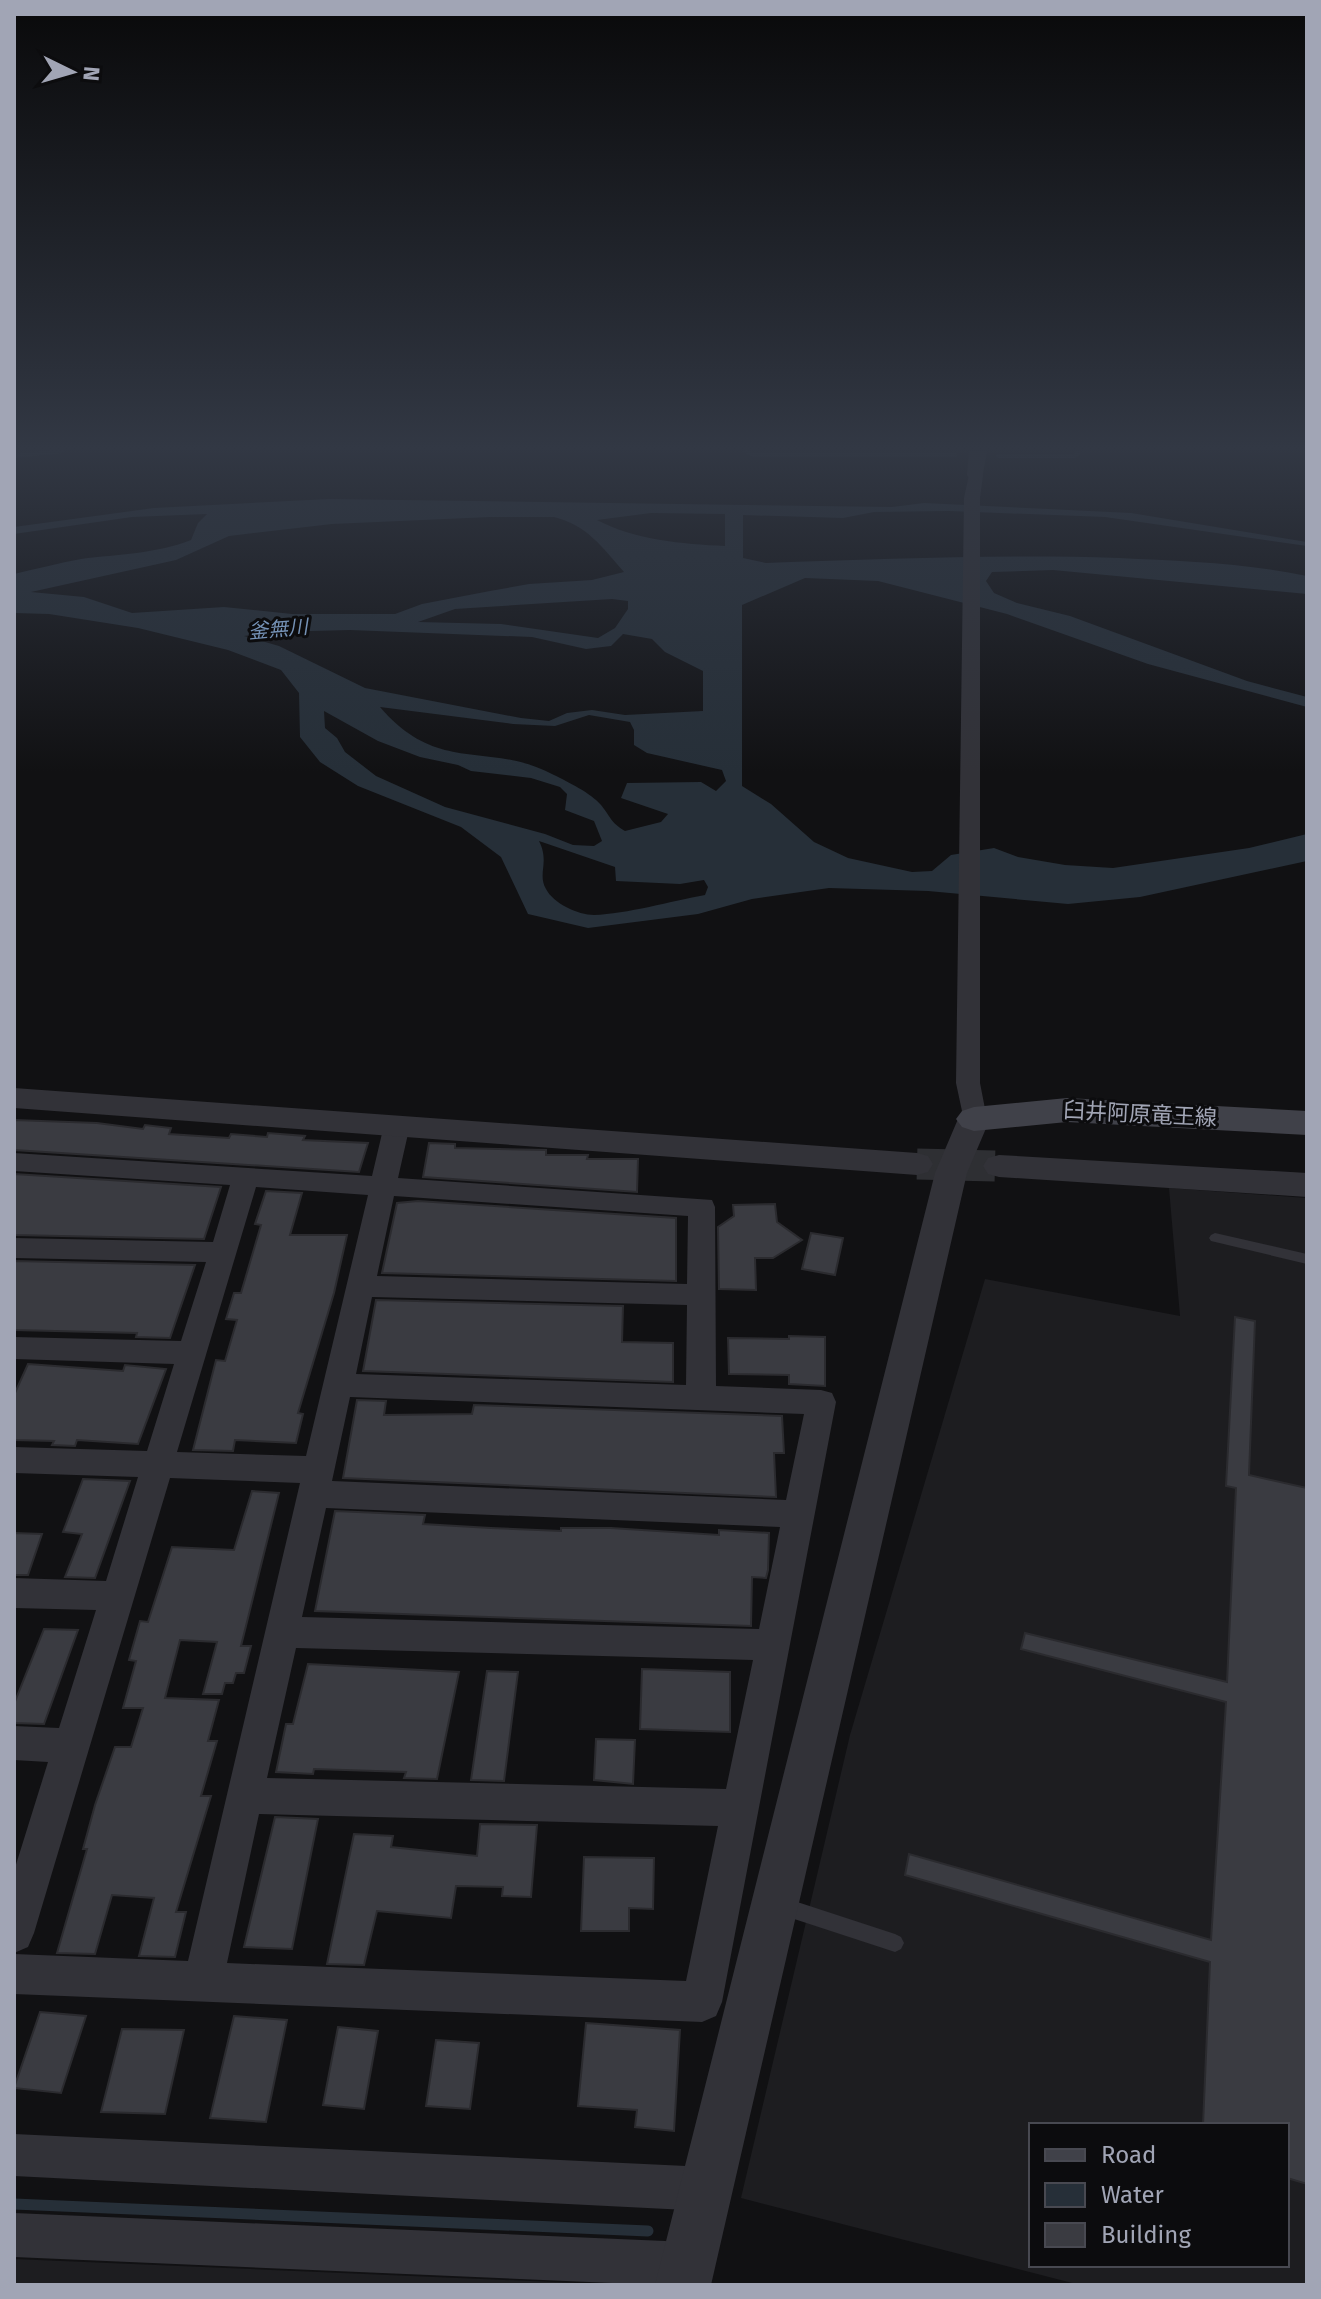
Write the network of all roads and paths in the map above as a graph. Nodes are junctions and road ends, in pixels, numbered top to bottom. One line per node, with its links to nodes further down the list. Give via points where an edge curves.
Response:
1 (972, 558): 3 (street)
2 (14, 1098): 5 (street)
3 (971, 1102): 4 (main road, 臼井阿原竜王線); 34 (street)
4 (1307, 1123)
5 (397, 1125): 7 (street); 11 (street)
6 (14, 1162): 9 (street)
7 (917, 1164)
8 (999, 1166): 10 (street)
9 (246, 1178): 11 (street); 14 (street)
10 (1307, 1185)
11 (383, 1186): 16 (street); 17 (street, via 702,1207)
12 (1215, 1238): 15 (lane)
13 (14, 1248): 14 (street)
14 (223, 1252): 19 (street)
15 (1307, 1259)
16 (360, 1286): 17 (street); 20 (street)
17 (702, 1295): 21 (street)
18 (14, 1348): 19 (street)
19 (192, 1353): 23 (street)
20 (338, 1385): 21 (street); 24 (street)
21 (701, 1398): 25 (street, via 821,1402)
22 (14, 1460): 23 (street)
23 (158, 1464): 24 (street); 27 (street)
24 (316, 1482): 25 (street); 28 (street)
25 (798, 1514): 29 (street)
26 (14, 1593): 27 (street)
27 (117, 1596): 31 (street)
28 (282, 1632): 29 (street); 32 (street)
29 (773, 1645): 33 (street)
30 (14, 1743): 31 (street)
31 (71, 1746): 35 (street)
32 (245, 1796): 33 (street); 38 (street)
33 (741, 1808): 38 (street, via 702,2002)
34 (775, 1904): 36 (lane); 40 (street)
35 (16, 1922)
36 (895, 1943)
37 (14, 1974): 38 (street)
38 (203, 1981)
39 (14, 2155): 40 (street)
40 (707, 2189): 42 (street)
41 (14, 2235): 42 (street)
42 (686, 2275)

